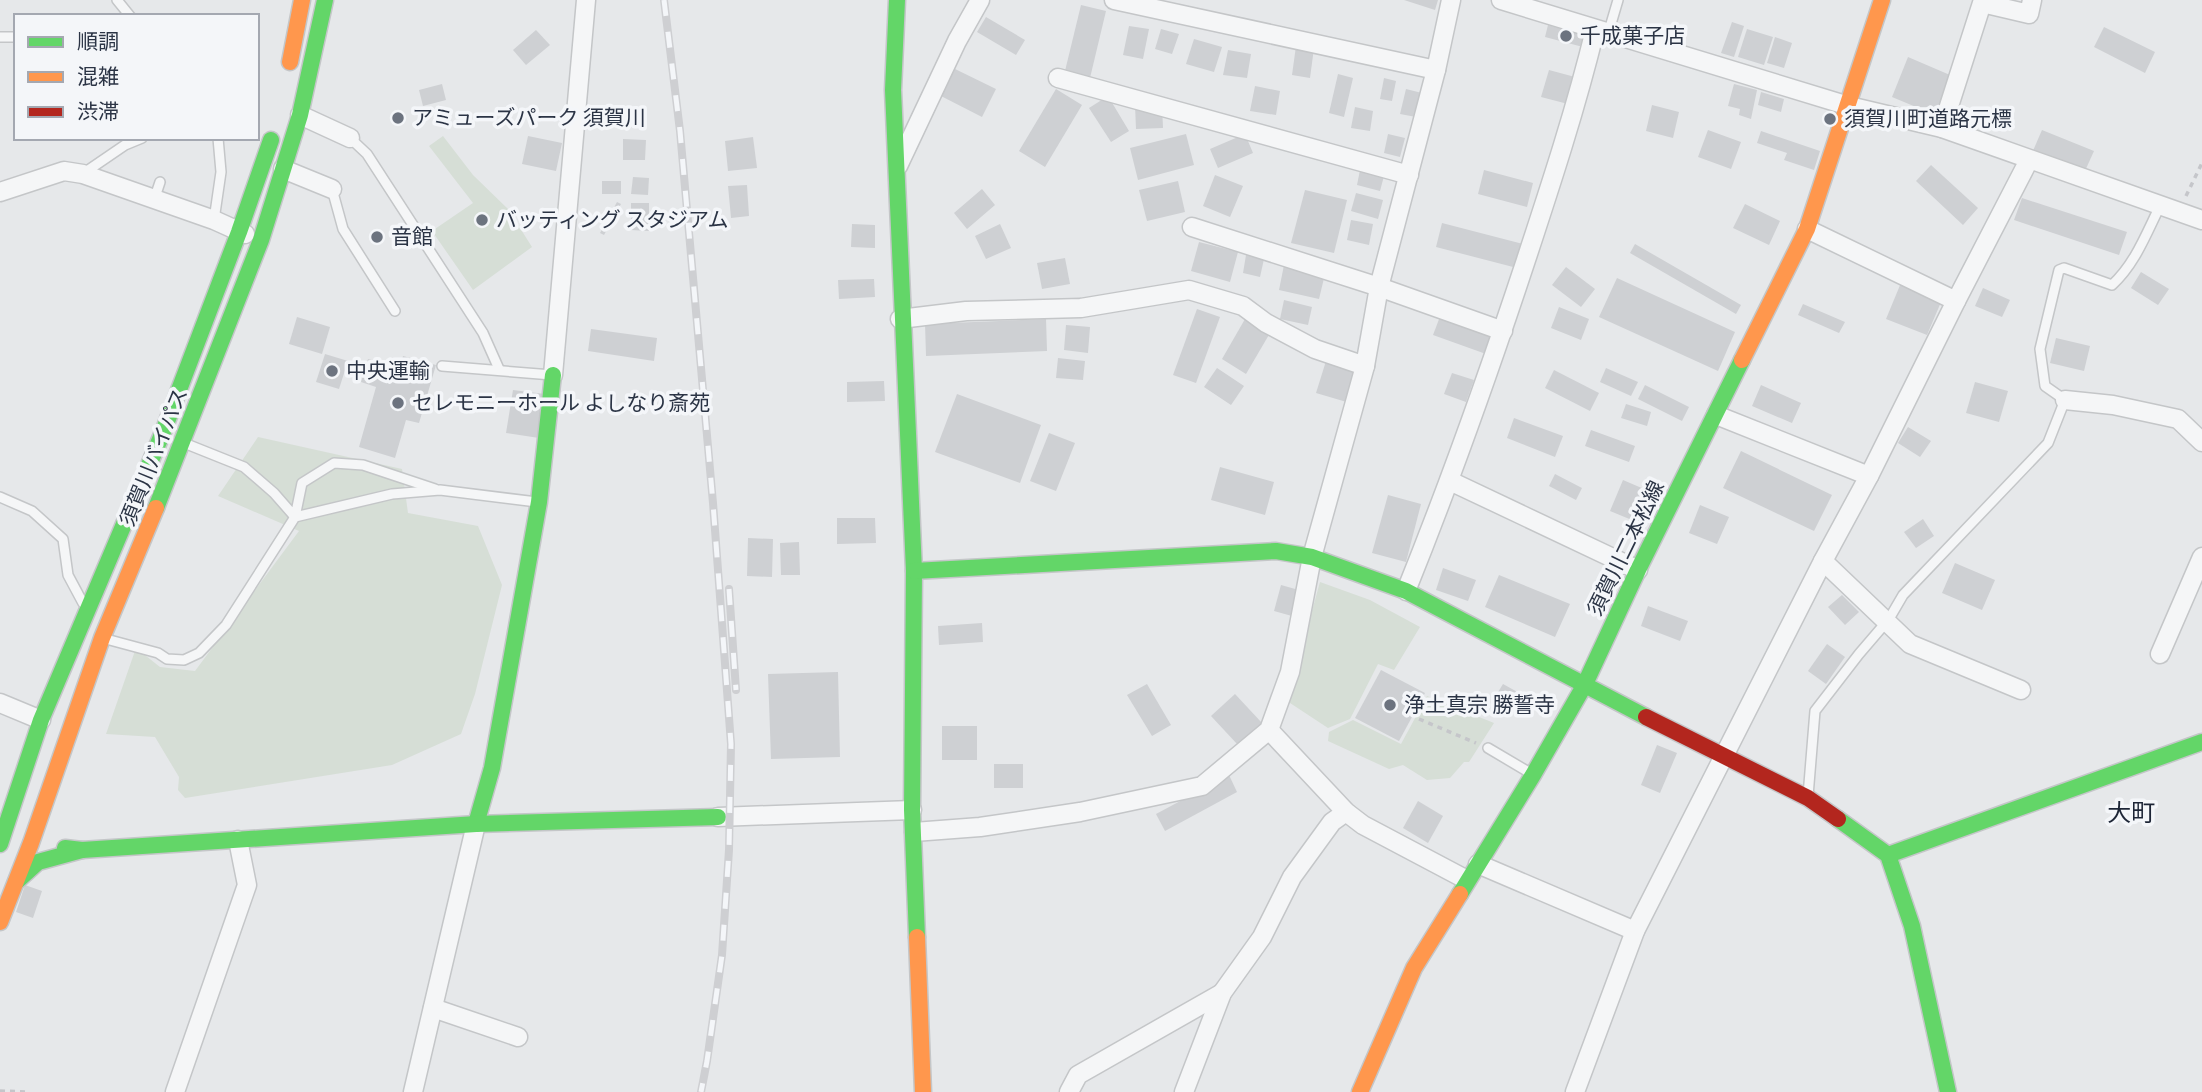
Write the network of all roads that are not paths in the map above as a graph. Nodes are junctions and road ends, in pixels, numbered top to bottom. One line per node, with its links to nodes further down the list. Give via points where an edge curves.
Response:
1 (117, 0): 13 (lane)
2 (302, 0): 16 (main road)
3 (325, 0): 19 (main road, 須賀川バイパス)
4 (586, 0): 49 (street)
5 (897, 0): 27 (main road)
6 (980, 0): 27 (street)
7 (1114, 0): 15 (street)
8 (1451, 0): 15 (street)
9 (1502, 0): 14 (street)
10 (1618, 0): 14 (lane)
11 (1882, 0): 18 (main road, 須賀川二本松線)
12 (2032, 0): 20 (street, via 2029,14 1982,3)
13 (128, 14)
14 (1602, 32): 18 (street); 45 (street)
15 (1436, 71): 29 (street)
16 (287, 76)
17 (1058, 78): 29 (street)
18 (1849, 106): 20 (street); 38 (main road, 須賀川二本松線)
19 (300, 115): 22 (street); 26 (main road, 須賀川バイパス)
20 (1942, 128): 25 (street)
21 (274, 130): 39 (main road, 須賀川バイパス)
22 (350, 138): 48 (lane, via 367,154 483,333)
23 (137, 140): 28 (lane)
24 (218, 140): 35 (lane, via 221,172)
25 (2029, 160): 34 (street); 42 (street)
26 (283, 169): 31 (street); 40 (main road, 須賀川バイパス)
27 (895, 172): 44 (main road)
28 (83, 174): 32 (street, via 64,171); 33 (street)
29 (1409, 175): 41 (street)
30 (160, 183): 33 (lane)
31 (332, 189): 43 (lane, via 343,229)
32 (0, 192)
33 (153, 200): 35 (street)
34 (2160, 206): 36 (street); 50 (lane, via 2132,261 2112,285 2059,270 2040,349 2045,386)
35 (214, 220): 39 (street)
36 (2202, 220)
37 (1192, 227): 41 (street)
38 (1807, 229): 42 (street); 51 (main road, 須賀川二本松線)
39 (239, 232): 40 (street); 52 (main road, 須賀川バイパス)
40 (261, 240): 53 (main road, 須賀川バイパス)
41 (1379, 287): 45 (street); 47 (street)
42 (1956, 301): 55 (street)
43 (395, 311)
44 (900, 319): 47 (street, via 966,311 1081,308 1189,290 1243,306 1315,349); 65 (main road)
45 (1503, 331): 56 (street)
46 (442, 366): 48 (lane)
47 (1365, 366): 61 (street)
48 (499, 369): 49 (lane)
49 (554, 375): 59 (main road)
50 (2065, 400): 54 (street, via 2178,419); 68 (lane, via 2048,443 1903,595)
51 (1716, 415): 55 (street); 64 (main road, 須賀川二本松線)
52 (163, 432): 53 (lane); 67 (main road, 須賀川バイパス)
53 (184, 442): 60 (lane, via 243,467); 69 (main road, 須賀川バイパス)
54 (2202, 442)
55 (1869, 476): 63 (street)
56 (1450, 481): 64 (street); 66 (street)
57 (440, 490): 59 (lane); 60 (lane, via 392,494); 60 (lane, via 363,465 334,463 302,483)
58 (0, 497): 67 (lane, via 32,511 63,539 68,575 75,592)
59 (539, 502): 88 (main road, via 492,768)
60 (295, 517): 69 (lane, via 226,625 199,653 184,660 167,659)
61 (1312, 557): 65 (main road, via 1276,551); 66 (main road); 76 (street, via 1290,672)
62 (2202, 557): 70 (street)
63 (1823, 561): 68 (street); 80 (street)
64 (1638, 569): 71 (main road, 須賀川二本松線)
65 (914, 571): 84 (main road)
66 (1406, 591): 71 (main road)
67 (88, 605): 74 (main road, 須賀川バイパス)
68 (1887, 622): 72 (street, via 1910,644); 83 (lane, via 1815,711)
69 (102, 638): 75 (main road, 須賀川バイパス)
70 (2160, 654)
71 (1584, 686): 80 (main road); 81 (main road, 須賀川二本松線)
72 (2021, 690)
73 (0, 703): 74 (street)
74 (41, 720): 79 (main road, 須賀川バイパス)
75 (72, 721): 82 (main road, 須賀川バイパス); 91 (main road, via 45,757 25,820)
76 (1269, 730): 85 (street); 89 (street, via 1202,786 1080,812)
77 (2202, 742): 94 (main road)
78 (1488, 748): 81 (lane)
79 (29, 755): 86 (main road); 91 (main road, 須賀川バイパス)
80 (1724, 757): 83 (main road); 99 (street)
81 (1533, 775): 95 (main road, 須賀川二本松線)
82 (50, 786): 90 (main road, via 48,817); 91 (main road, 須賀川バイパス)
83 (1808, 798): 94 (main road)
84 (912, 810): 87 (street); 89 (main road)
85 (1346, 811): 96 (street, via 1363,825); 100 (street, via 1332,822 1292,877 1262,937)
86 (0, 812)
87 (718, 817): 88 (main road)
88 (476, 824): 92 (main road); 101 (street)
89 (914, 832): 105 (main road)
90 (56, 837): 91 (main road); 93 (main road)
91 (11, 838): 97 (main road, 須賀川バイパス)
92 (238, 841): 93 (main road); 103 (street, via 247,885)
93 (82, 850): 97 (main road, via 41,861)
94 (1888, 855): 110 (main road, via 1912,926)
95 (1478, 864): 96 (main road, 須賀川二本松線); 99 (street)
96 (1467, 880): 108 (main road, 須賀川二本松線, via 1414,968)
97 (8, 881): 98 (main road, 須賀川バイパス)
98 (0, 922)
99 (1635, 931): 109 (street)
100 (1222, 993): 106 (street, via 1078,1075); 107 (street)
101 (433, 1008): 102 (street); 104 (street)
102 (518, 1037)
103 (175, 1092)
104 (413, 1092)
105 (923, 1092)
106 (1069, 1092)
107 (1184, 1092)
108 (1360, 1092)
109 (1576, 1092)
110 (1948, 1092)

